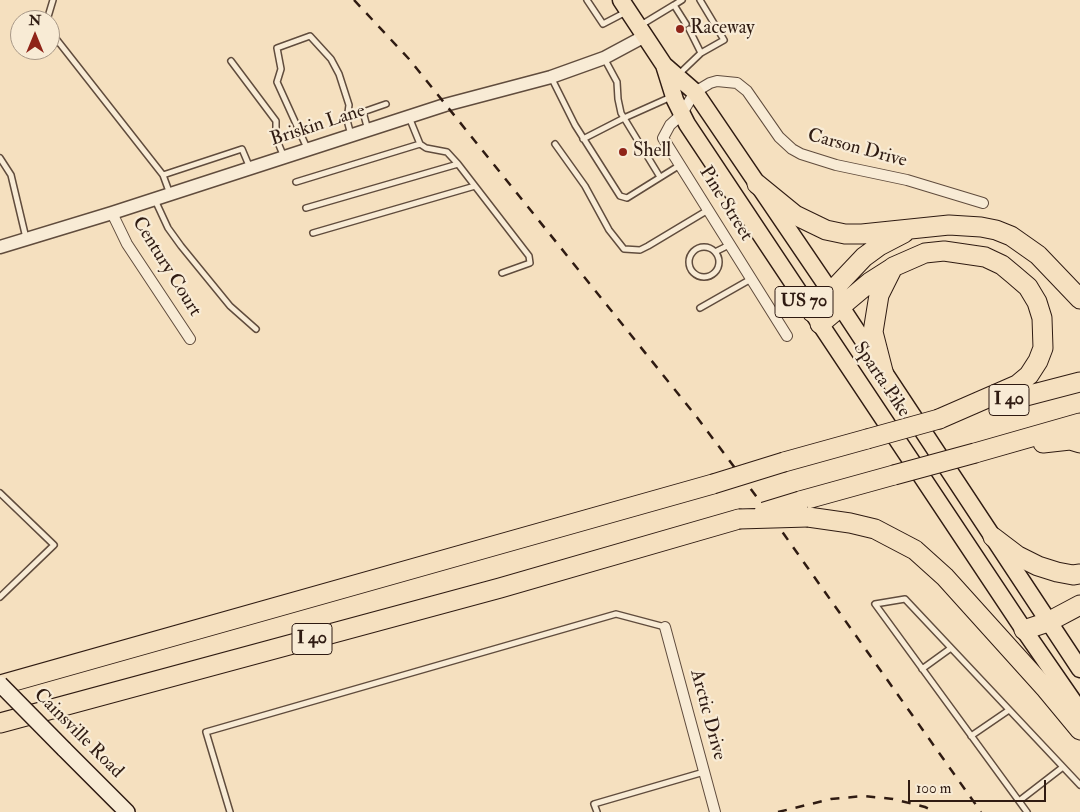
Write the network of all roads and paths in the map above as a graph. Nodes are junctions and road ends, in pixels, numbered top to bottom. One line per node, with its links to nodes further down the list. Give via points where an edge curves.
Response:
1 (587, 0): 4 (lane, via 603,24)
2 (682, 0): 5 (lane)
3 (700, 0): 8 (lane, via 724,40)
4 (625, 5): 6 (main road, Sparta Pike / US 70)
5 (674, 5): 6 (lane); 8 (lane)
6 (642, 31): 9 (street, Briskin Lane); 11 (main road, Sparta Pike / US 70)
7 (60, 44): 31 (lane)
8 (701, 53): 12 (lane)
9 (604, 58): 13 (street, Briskin Lane); 19 (lane, via 617,82)
10 (231, 61): 26 (lane, via 276,121 276,138)
11 (664, 65): 12 (main road, Sparta Pike / US 70); 15 (main road, Sparta Pike / US 70)
12 (678, 76): 14 (main road, Sparta Pike / US 70)
13 (551, 77): 18 (street, Briskin Lane); 22 (lane)
14 (696, 92): 17 (street, Pine Street); 34 (main road, Sparta Pike / US 70); 38 (street, Carson Drive, via 718,81 737,82 779,137 801,154)
15 (674, 96): 17 (main road, Sparta Pike / US 70); 19 (lane)
16 (386, 104): 20 (lane, via 363,112)
17 (681, 115): 29 (street, Pine Street, via 663,138); 54 (main road, Sparta Pike / US 70)
18 (409, 116): 20 (street, Briskin Lane); 23 (lane)
19 (624, 118): 22 (lane); 32 (lane)
20 (368, 130): 21 (street, Briskin Lane)
21 (351, 136): 25 (street, Briskin Lane); 25 (lane, via 347,120 349,105 340,74 310,36 278,48 281,69 278,82)
22 (583, 139): 32 (lane, via 624,198)
23 (420, 144): 28 (lane, via 447,152); 33 (lane)
24 (555, 144): 40 (lane, via 624,249 640,250)
25 (308, 150): 26 (street, Briskin Lane)
26 (284, 157): 30 (street, Briskin Lane)
27 (0, 158): 44 (lane, via 11,175)
28 (458, 164): 35 (lane); 39 (lane)
29 (680, 165): 32 (lane); 40 (street, Pine Street)
30 (250, 168): 31 (lane, via 242,150); 36 (street, Briskin Lane)
31 (163, 175): 36 (lane)
32 (660, 178)
33 (296, 182)
34 (757, 184): 42 (highway, via 795,215 826,230 862,234); 52 (main road, Sparta Pike / US 70)
35 (475, 186): 43 (lane); 49 (lane, via 529,256 530,263)
36 (170, 194): 37 (street, Briskin Lane)
37 (154, 199): 41 (street, Briskin Lane); 55 (lane, via 181,246 230,306)
38 (983, 203)
39 (306, 208)
40 (708, 210): 45 (street, Pine Street)
41 (112, 213): 44 (street, Briskin Lane); 57 (street, Century Court, via 127,244)
42 (916, 228): 51 (highway, via 948,225 981,227 1010,236 1038,255); 52 (highway, via 878,246 864,257)
43 (313, 233)
44 (26, 239): 46 (street, Briskin Lane)
45 (730, 244): 47 (lane); 50 (street, Pine Street)
46 (0, 247)
47 (715, 252): 47 (lane, via 702,247 694,251 689,259 693,272 704,277 715,271 719,262)
48 (893, 267): 52 (highway); 58 (highway, via 879,295 873,332); 60 (highway, via 908,259 944,251 985,257 1002,265 1028,286 1042,318 1043,348 1029,375 1017,385)
49 (502, 273)
50 (751, 278): 53 (lane); 56 (street, Pine Street)
51 (1080, 299)
52 (836, 300): 54 (highway); 58 (main road, Sparta Pike / US 70)
53 (700, 308)
54 (816, 318): 72 (main road, Sparta Pike / US 70)
55 (256, 329)
56 (787, 336)
57 (190, 339)
58 (884, 375): 66 (main road, Sparta Pike / US 70)
59 (1080, 382): 60 (highway, I 40)
60 (939, 419): 76 (highway, I 40, bridge)
61 (1080, 423): 63 (highway, I 40)
62 (1080, 443): 63 (highway, via 1070,440)
63 (976, 453): 65 (highway, I 40, bridge, via 894,475)
64 (0, 493): 68 (lane, via 54,545)
65 (804, 509): 79 (highway, I 40, bridge, via 739,519 500,588); 80 (highway, via 874,529 914,550 945,577)
66 (993, 537): 67 (highway, via 1038,566); 70 (main road, Sparta Pike / US 70)
67 (1080, 574)
68 (0, 597)
69 (1080, 605): 70 (highway)
70 (1048, 622): 72 (highway); 75 (main road, Sparta Pike / US 70)
71 (665, 627): 83 (street, Arctic Drive); 87 (lane, via 616,614 206,732)
72 (1024, 630): 78 (main road, Sparta Pike / US 70)
73 (951, 648): 74 (lane); 74 (lane, via 905,599 875,604); 77 (lane)
74 (922, 669): 81 (lane)
75 (1080, 669)
76 (0, 684): 86 (main road, Cainsville Road, bridge)
77 (1009, 710): 81 (lane); 82 (lane)
78 (1080, 711)
79 (0, 722)
80 (1080, 730)
81 (971, 736): 85 (lane)
82 (1063, 767): 84 (lane); 85 (lane)
83 (704, 772): 88 (lane, via 594,804); 89 (street, Arctic Drive)
84 (1080, 785)
85 (1019, 801): 90 (lane)
86 (127, 812)
87 (230, 812)
88 (597, 812)
89 (715, 812)
90 (1027, 812)

